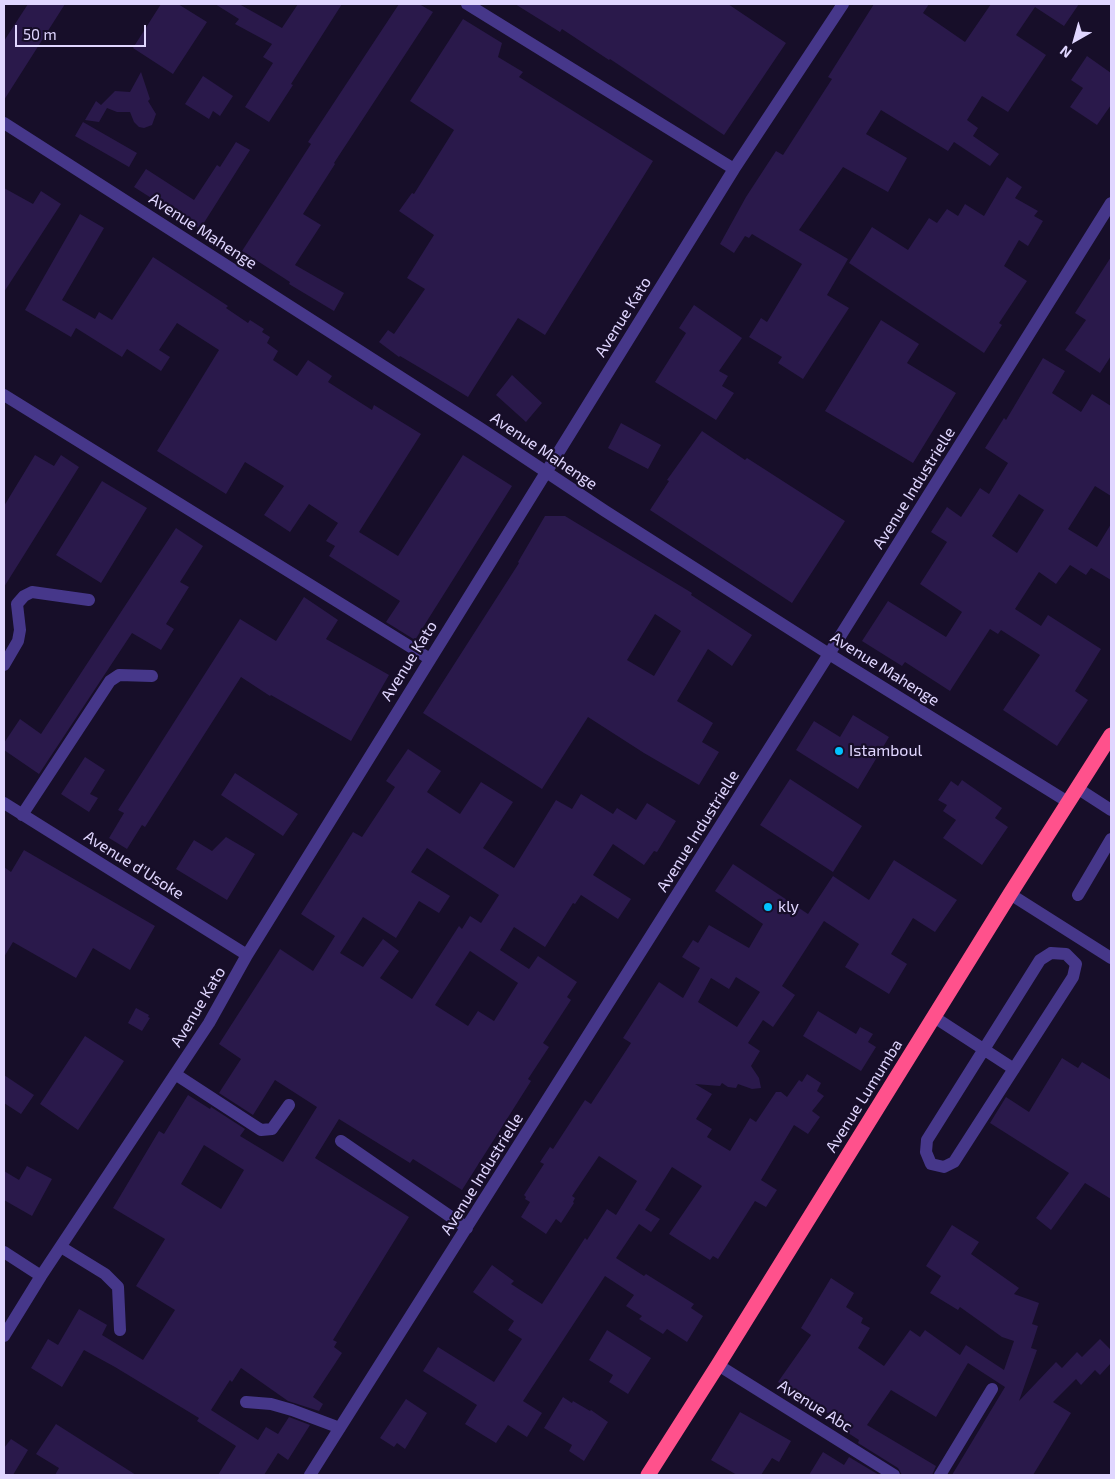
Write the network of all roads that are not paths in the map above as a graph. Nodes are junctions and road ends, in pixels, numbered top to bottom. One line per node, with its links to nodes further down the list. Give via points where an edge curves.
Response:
1 (468, 4): 4 (street)
2 (843, 4): 4 (street, Avenue Kato)
3 (4, 123): 7 (street, Avenue Mahenge)
4 (734, 169): 7 (street, Avenue Kato)
5 (1111, 203): 9 (street, Avenue Industrielle)
6 (4, 395): 10 (street)
7 (546, 471): 9 (street, Avenue Mahenge); 10 (street, Avenue Kato)
8 (89, 600): 11 (street, via 32,592 24,596 17,604 18,641)
9 (830, 654): 15 (street, Avenue Mahenge); 30 (street, Avenue Industrielle)
10 (430, 659): 22 (street, Avenue Kato)
11 (4, 665)
12 (152, 676): 18 (street, via 114,677)
13 (1111, 735): 14 (highway, Avenue Lumumba)
14 (1078, 788): 15 (highway, Avenue Lumumba); 17 (street)
15 (1068, 802): 20 (highway, Avenue Lumumba)
16 (4, 803): 18 (street, Avenue d'Usoke)
17 (1111, 810)
18 (22, 815): 22 (street, Avenue d'Usoke)
19 (1111, 839): 21 (street)
20 (1010, 894): 23 (street); 24 (highway, Avenue Lumumba)
21 (1078, 895)
22 (247, 955): 27 (street, Avenue Kato, via 209,1023)
23 (1111, 958)
24 (934, 1017): 25 (street); 36 (highway, Avenue Lumumba)
25 (984, 1049): 26 (street); 26 (street, via 927,1140 926,1152 931,1164 944,1167 954,1162); 26 (street, via 1040,960 1052,953 1066,954 1076,964 1073,977)
26 (1014, 1069)
27 (175, 1074): 28 (street, via 261,1130 272,1128); 31 (street, Avenue Kato)
28 (289, 1105)
29 (341, 1141): 30 (street)
30 (466, 1228): 39 (street, Avenue Industrielle)
31 (61, 1247): 33 (street, Avenue Kato); 34 (street, via 105,1274 118,1287)
32 (4, 1252): 33 (street)
33 (41, 1276): 35 (street, Avenue Kato)
34 (120, 1330)
35 (4, 1336)
36 (718, 1365): 41 (highway, Avenue Lumumba); 42 (street, Avenue Abc)
37 (992, 1389): 43 (street)
38 (246, 1402): 39 (street, via 272,1404)
39 (340, 1428): 40 (street, Avenue Industrielle)
40 (310, 1475)
41 (648, 1475)
42 (894, 1475)
43 (940, 1475)

